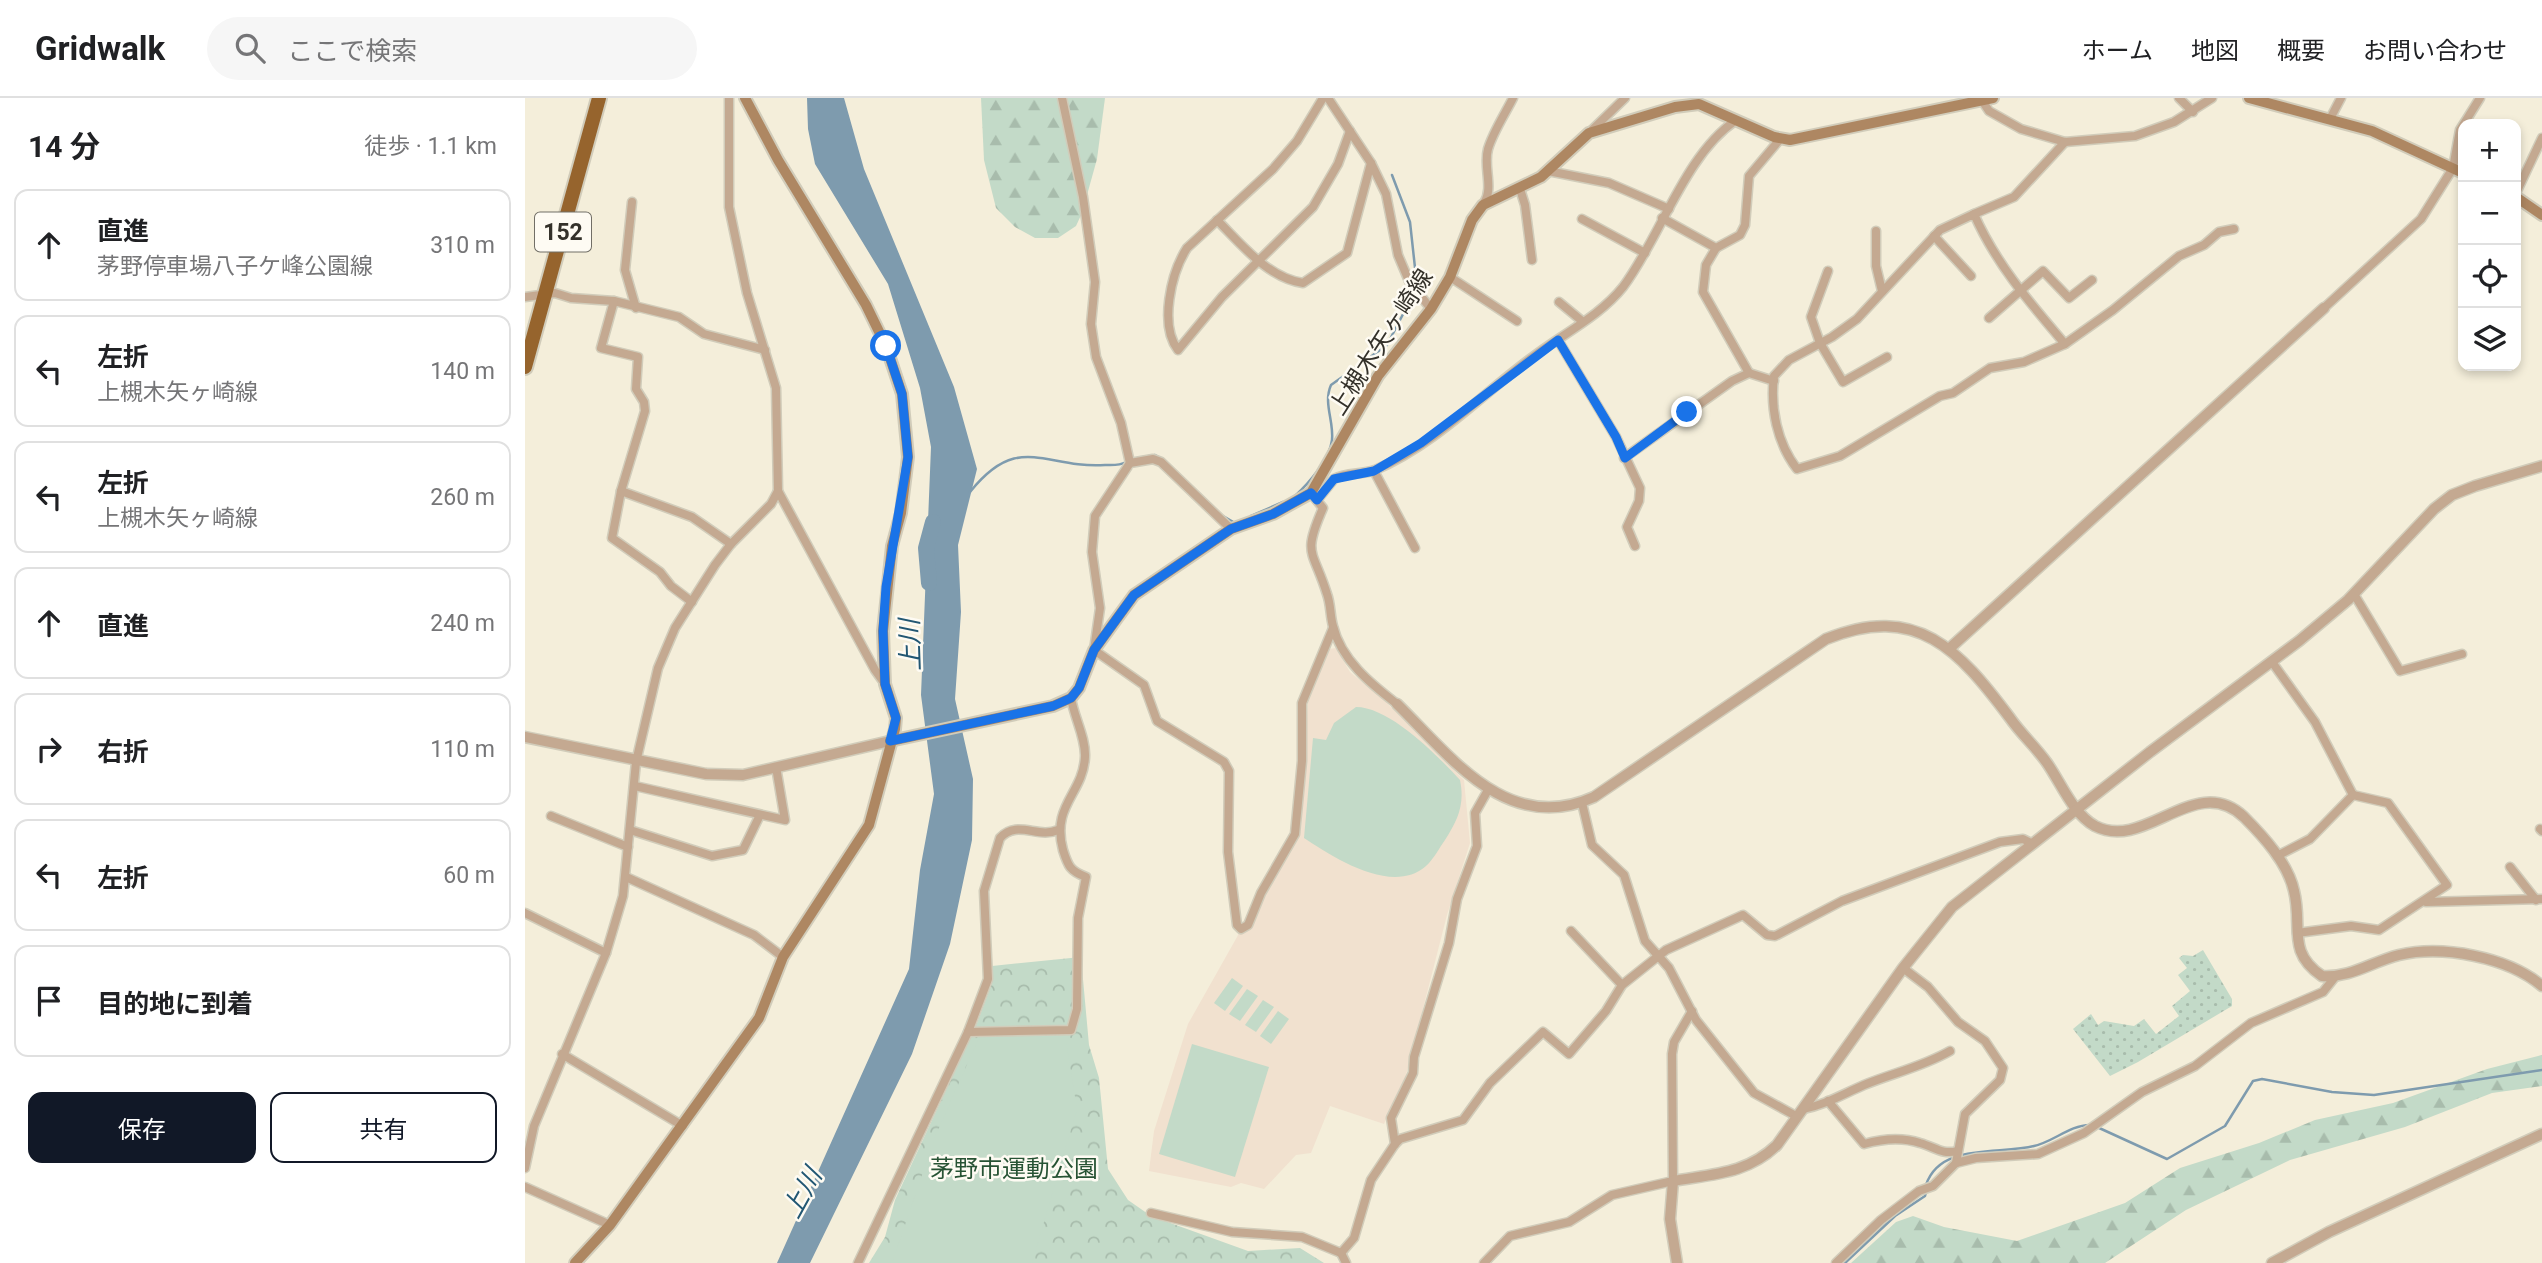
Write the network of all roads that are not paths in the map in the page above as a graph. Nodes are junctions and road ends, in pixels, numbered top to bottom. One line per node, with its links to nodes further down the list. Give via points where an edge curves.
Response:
1 (599, 98): 51 (highway, 152)
2 (729, 98): 64 (street, via 729,207 747,293)
3 (745, 98): 87 (main road, via 866,304 902,394 908,457 886,587)
4 (1062, 98): 70 (street, via 1095,282 1091,324 1096,357 1121,423)
5 (1323, 98): 37 (street, via 1297,141 1273,169)
6 (1513, 98): 31 (street, via 1488,148 1489,196)
7 (1625, 98): 20 (street)
8 (2179, 98): 15 (street)
9 (2212, 98): 15 (street)
10 (2249, 98): 16 (main road)
11 (2341, 98): 16 (street)
12 (2480, 98): 17 (street)
13 (1331, 100): 19 (street)
14 (1988, 100): 21 (main road, via 1825,134); 23 (street, via 1989,111 2021,129)
15 (2193, 112): 23 (street, via 2135,136)
16 (2331, 117): 26 (main road)
17 (2467, 119)
18 (1735, 121): 20 (main road, via 1699,104); 21 (main road); 32 (street, via 1718,133)
19 (1350, 131): 24 (street); 43 (street, via 1338,164 1313,206)
20 (1589, 133): 25 (main road)
21 (1781, 138): 41 (street, via 1749,176 1740,235)
22 (2542, 138): 27 (street)
23 (2065, 142): 33 (street, via 2014,197)
24 (1371, 163): 43 (street, via 1347,253 1303,283 1288,281); 55 (street, via 1386,194 1398,255 1409,281)
25 (1548, 171): 28 (main road); 32 (street, via 1609,183)
26 (2458, 171): 57 (street, via 2421,219)
27 (2521, 184)
28 (1520, 189): 31 (main road); 44 (street)
29 (2521, 199): 34 (main road)
30 (632, 202): 56 (street, via 625,270)
31 (1483, 205): 47 (main road, 上槻木矢ヶ崎線, via 1472,220)
32 (1669, 209): 35 (street)
33 (1974, 214): 40 (street); 49 (street, via 1987,245)
34 (2542, 215)
35 (1662, 218): 41 (street); 42 (street)
36 (1582, 219): 42 (street)
37 (1217, 220): 43 (street); 43 (street, via 1177,263 1169,339 1178,350)
38 (2234, 229): 63 (street, via 2219,232 2204,246 2179,256)
39 (1876, 231): 50 (street)
40 (1934, 236): 46 (street); 50 (street)
41 (1716, 248): 67 (street, via 1706,265 1703,292)
42 (1645, 253): 60 (street, via 1607,304)
43 (1258, 260)
44 (1532, 260)
45 (1828, 271): 62 (street, via 1811,317)
46 (1971, 276)
47 (1450, 277): 55 (main road, 上槻木矢ヶ崎線); 59 (street)
48 (2092, 280): 49 (street, via 2069,298 2043,271)
49 (2021, 290): 58 (street); 63 (street)
50 (1882, 291): 62 (street, via 1857,319)
51 (546, 296): 52 (street); 53 (street, via 555,293); 66 (highway, 152)
52 (525, 297)
53 (614, 301): 56 (street); 73 (street, via 601,348 638,357 636,388 645,411)
54 (1559, 302): 60 (street)
55 (1427, 305): 75 (main road, 上槻木矢ヶ崎線, via 1378,376)
56 (636, 308): 64 (street, via 679,317 704,334)
57 (2324, 308): 83 (street)
58 (1989, 318)
59 (1517, 321)
60 (1583, 321): 61 (street)
61 (1558, 340): 69 (street); 72 (street, via 1455,420)
62 (1820, 343): 65 (street, via 1843,382); 68 (street, via 1783,365)
63 (2065, 344): 68 (street, via 2024,362 1990,368 1840,456 1797,469 1782,444 1774,411)
64 (765, 350): 74 (street, via 778,408)
65 (1887, 357)
66 (525, 367)
67 (1749, 373): 68 (street); 69 (street)
68 (1774, 381)
69 (1625, 458): 78 (street, via 1640,488 1627,527)
70 (1129, 460): 76 (street, via 1161,462); 84 (street, via 1095,516 1092,552 1100,608)
71 (2542, 466): 80 (street, via 2452,495)
72 (1374, 471): 75 (street, via 1339,476); 79 (street)
73 (621, 491): 77 (street, via 692,517); 81 (street, via 612,538)
74 (778, 491): 77 (street); 87 (street)
75 (1314, 497): 76 (main road); 82 (street, via 1323,508 1310,538 1310,551 1331,605)
76 (1231, 529): 84 (main road, via 1134,595)
77 (731, 544): 81 (street)
78 (1635, 546)
79 (1415, 548)
80 (2354, 594): 85 (street, via 2400,671); 86 (street)
81 (692, 602): 92 (street, via 658,668)
82 (1333, 628): 84 (street, via 1302,703 1295,834 1248,925 1241,929 1230,884 1229,771 1224,762 1157,721 1144,685); 89 (street, via 1353,666)
83 (1950, 648): 97 (street, via 1918,631 1881,625 1826,639); 98 (street, via 1971,667 2046,761)
84 (1094, 650): 88 (main road)
85 (2462, 654)
86 (2272, 662): 96 (street, via 2315,722); 98 (street)
87 (885, 684): 91 (main road, via 896,718)
88 (1071, 698): 91 (main road, via 1053,706); 102 (street, via 1084,744 1084,762)
89 (1397, 704): 95 (street)
90 (525, 737): 92 (street)
91 (890, 741): 93 (street); 115 (main road, via 869,825)
92 (636, 762): 93 (street, via 706,774 743,775); 94 (street)
93 (776, 767): 99 (street, via 785,820)
94 (635, 786): 99 (street); 101 (street)
95 (1488, 790): 97 (street, via 1522,805); 128 (street, via 1475,813 1477,846 1457,899 1413,1073 1391,1118)
96 (2353, 795): 105 (street, via 2310,839); 109 (street, via 2388,803 2447,885)
97 (1582, 803): 114 (street, via 1588,838 1624,875 1641,933)
98 (2077, 809): 103 (street); 105 (street, via 2096,827 2126,832 2193,804 2217,803 2244,817)
99 (760, 815): 101 (street, via 743,850 722,856)
100 (551, 816): 104 (street)
101 (630, 830): 104 (street)
102 (1058, 830): 121 (street, via 1051,834 1017,828 1000,838 983,891 988,979); 121 (street, via 1067,865 1086,877 1078,918 1077,1009 1071,1030)
103 (2031, 843): 114 (street, via 2023,839 1988,846 1842,901 1775,936 1767,935 1743,915 1683,940); 116 (street, via 1952,907)
104 (628, 847): 107 (street)
105 (2277, 856): 112 (street, via 2294,888)
106 (2510, 867): 108 (street)
107 (626, 877): 113 (street); 115 (street, via 754,935)
108 (2539, 900): 109 (street)
109 (2424, 902): 112 (street, via 2379,930 2351,926)
110 (525, 913): 113 (street)
111 (1571, 931): 118 (street)
112 (2297, 933): 117 (street, via 2302,958 2322,976)
113 (606, 953): 123 (street)
114 (1659, 956): 118 (street); 120 (street)
115 (783, 957): 126 (main road, via 759,1018)
116 (1903, 968): 125 (street); 129 (street, via 1992,1048 2003,1068 2000,1080 1965,1114)
117 (2335, 977): 119 (street, via 2420,952 2506,963); 130 (street, via 2323,992 2251,1023 2195,1066 2142,1092 2089,1130 2038,1154)
118 (1622, 985): 128 (street, via 1569,1054 1543,1032 1490,1083 1463,1120)
119 (2542, 986)
120 (1692, 1012): 125 (street, via 1753,1093); 132 (street, via 1672,1054)
121 (968, 1032): 138 (street)
122 (1950, 1051): 124 (street)
123 (562, 1054): 126 (street); 131 (street, via 534,1126)
124 (1828, 1101): 125 (street); 129 (street, via 1864,1144 1908,1140 1946,1154)
125 (1800, 1112): 132 (street, via 1759,1162)
126 (683, 1126): 135 (main road)
127 (2542, 1134): 143 (street)
128 (1395, 1144): 136 (street, via 1371,1180 1355,1238)
129 (1957, 1151): 130 (street)
130 (1956, 1163): 142 (street, via 1932,1187 1881,1220)
131 (525, 1168)
132 (1673, 1181): 140 (street, via 1612,1195 1569,1222 1510,1236); 141 (street, via 1670,1219)
133 (525, 1187): 135 (street)
134 (1151, 1213): 136 (street, via 1232,1232 1302,1237)
135 (610, 1225): 137 (main road)
136 (1341, 1252): 139 (street)
137 (575, 1263)
138 (858, 1263)
139 (1346, 1263)
140 (1484, 1263)
141 (1677, 1263)
142 (1836, 1263)
143 (2272, 1263)

